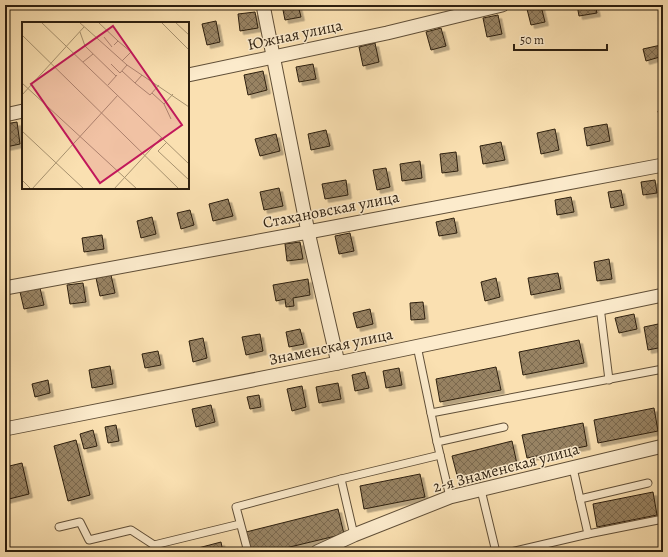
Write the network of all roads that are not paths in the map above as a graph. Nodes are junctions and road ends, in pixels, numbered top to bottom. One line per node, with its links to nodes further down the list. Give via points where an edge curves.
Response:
1 (263, 5): 3 (street)
2 (502, 5): 3 (street, Южная улица)
3 (274, 57): 4 (street, Южная улица); 8 (street)
4 (189, 75)
5 (22, 111): 6 (street)
6 (5, 115)
7 (663, 165): 8 (street, Стахановская улица)
8 (308, 232): 9 (street, Стахановская улица); 13 (street)
9 (5, 288)
10 (663, 295): 11 (street, Знаменская улица)
11 (600, 307): 12 (street, Знаменская улица); 15 (lane)
12 (417, 346): 13 (street, Знаменская улица); 16 (lane)
13 (338, 363): 17 (street, Знаменская улица)
14 (663, 369): 15 (lane)
15 (609, 380): 16 (lane)
16 (431, 413): 19 (lane)
17 (6, 426)
18 (504, 426): 19 (lane)
19 (436, 442): 21 (lane)
20 (663, 446): 22 (street, 2-я Знаменская улица)
21 (440, 455): 23 (lane); 26 (lane)
22 (573, 468): 25 (street, 2-я Знаменская улица); 27 (lane)
23 (341, 479): 29 (lane, via 236,507); 32 (lane)
24 (648, 483): 27 (lane)
25 (481, 490): 26 (street, 2-я Знаменская улица); 36 (lane)
26 (450, 497): 32 (street, 2-я Знаменская улица)
27 (580, 499): 31 (lane)
28 (663, 519): 31 (lane)
29 (240, 524): 33 (lane); 34 (lane)
30 (59, 527): 33 (lane, via 80,522 88,540 131,530)
31 (588, 534): 37 (lane)
32 (354, 535): 35 (street, 2-я Знаменская улица)
33 (154, 549)
34 (248, 552)
35 (317, 552)
36 (496, 552)
37 (511, 552)

